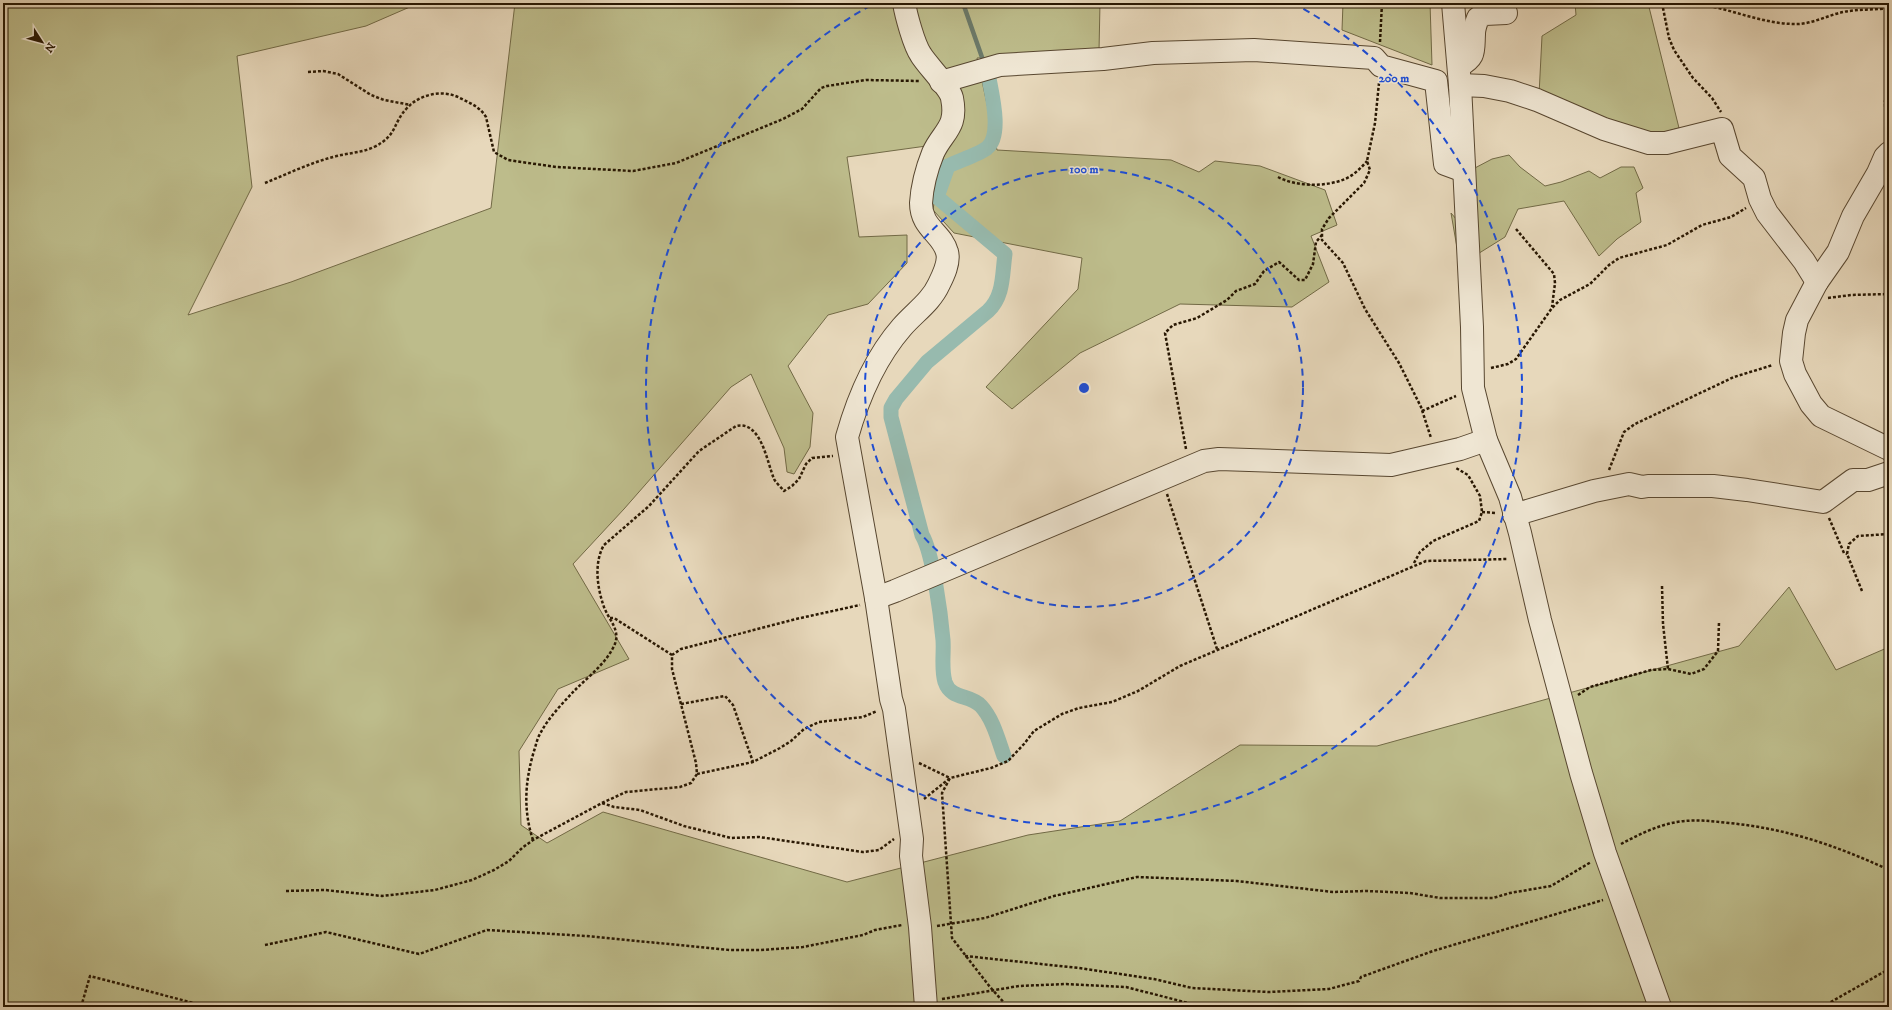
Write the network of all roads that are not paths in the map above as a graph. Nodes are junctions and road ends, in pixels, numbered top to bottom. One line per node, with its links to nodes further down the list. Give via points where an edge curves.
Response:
1 (904, 3): 5 (street, via 920,53)
2 (1453, 3): 4 (street)
3 (1506, 13): 4 (street, via 1485,14 1478,18 1474,33 1475,48)
4 (1459, 76): 7 (street); 8 (street, via 1484,86 1510,91 1604,130 1649,143 1666,143 1722,128 1730,156 1754,178 1767,213)
5 (941, 82): 7 (street, via 1000,65 1103,59 1152,53 1254,50 1374,58 1381,66 1436,81 1445,164); 13 (street, via 952,97 953,116 949,130 934,152 924,183 921,203 929,227 943,243 948,254 945,271 932,296 902,327 881,356 853,414 847,437)
6 (1889, 153): 8 (street, via 1884,157 1853,216 1838,252)
7 (1464, 171): 9 (street, via 1473,380)
8 (1817, 282): 10 (street, via 1797,320 1792,358 1795,374 1811,404 1822,416)
9 (1486, 440): 12 (street, via 1507,490); 13 (street, via 1391,465 1204,461)
10 (1889, 449)
11 (1889, 473): 12 (street, via 1868,480 1853,480 1823,502 1713,486 1642,487 1629,484 1599,490)
12 (1514, 515): 15 (street, via 1581,773 1605,853)
13 (876, 600): 14 (street, via 912,839 911,856)
14 (926, 1005)
15 (1660, 1007)

